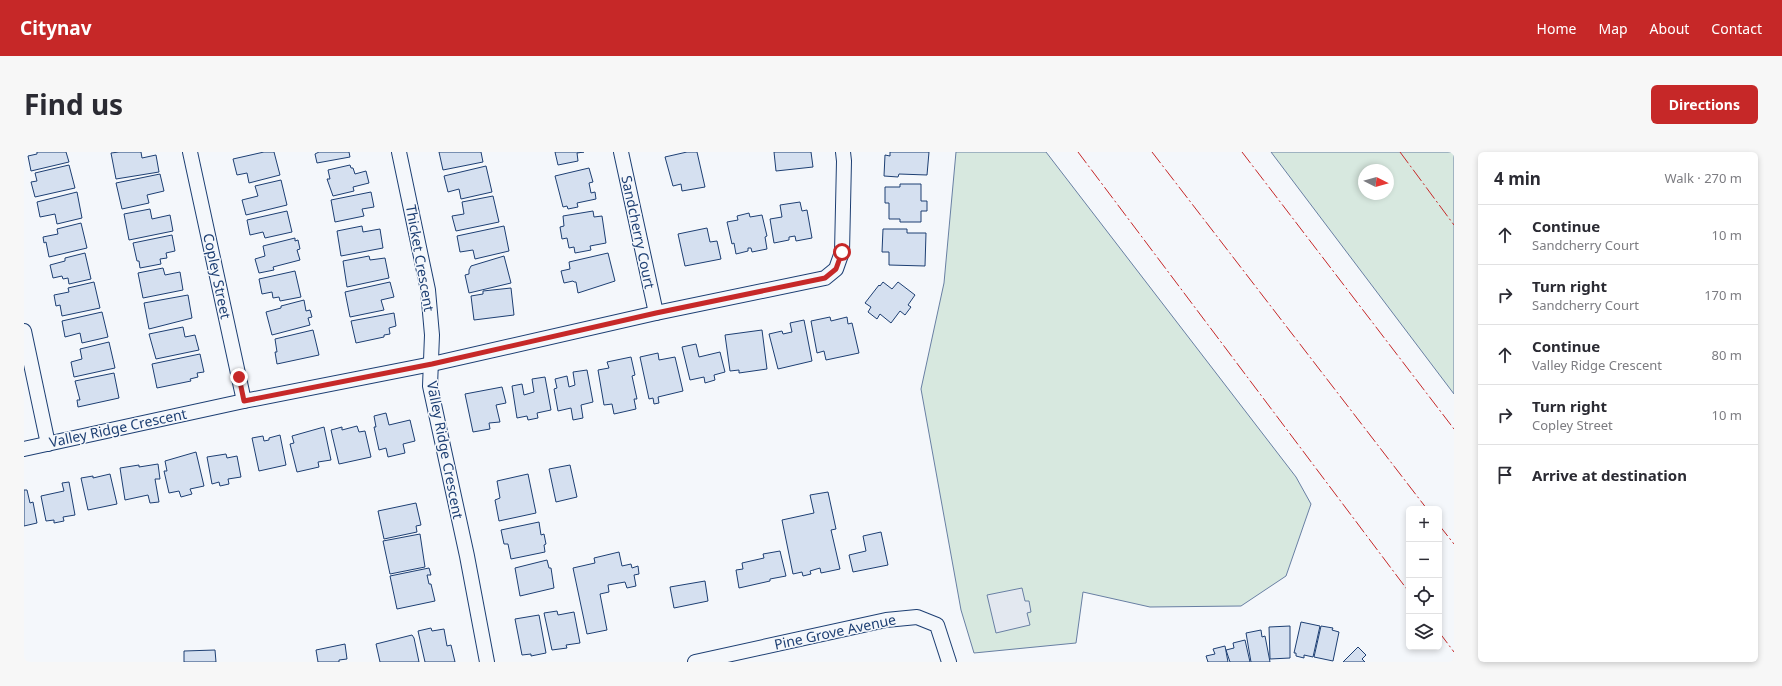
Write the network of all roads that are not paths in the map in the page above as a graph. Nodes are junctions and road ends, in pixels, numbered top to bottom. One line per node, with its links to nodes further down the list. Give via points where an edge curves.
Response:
1 (190, 152): 8 (street, Copley Street)
2 (400, 152): 7 (street, Thicket Crescent, via 428,290)
3 (621, 152): 5 (street, Sandcherry Court)
4 (843, 152): 5 (street, via 842,252 836,269 825,278)
5 (656, 313): 7 (street)
6 (24, 331): 9 (street)
7 (432, 364): 8 (street, Valley Ridge Crescent); 11 (street, Valley Ridge Crescent, via 430,386)
8 (244, 401): 9 (street, Valley Ridge Crescent)
9 (48, 444): 10 (street, Valley Ridge Crescent)
10 (24, 449)
11 (487, 662)
12 (695, 662): 13 (street, Pine Grove Avenue, via 886,620 917,617 937,626)
13 (949, 662)

